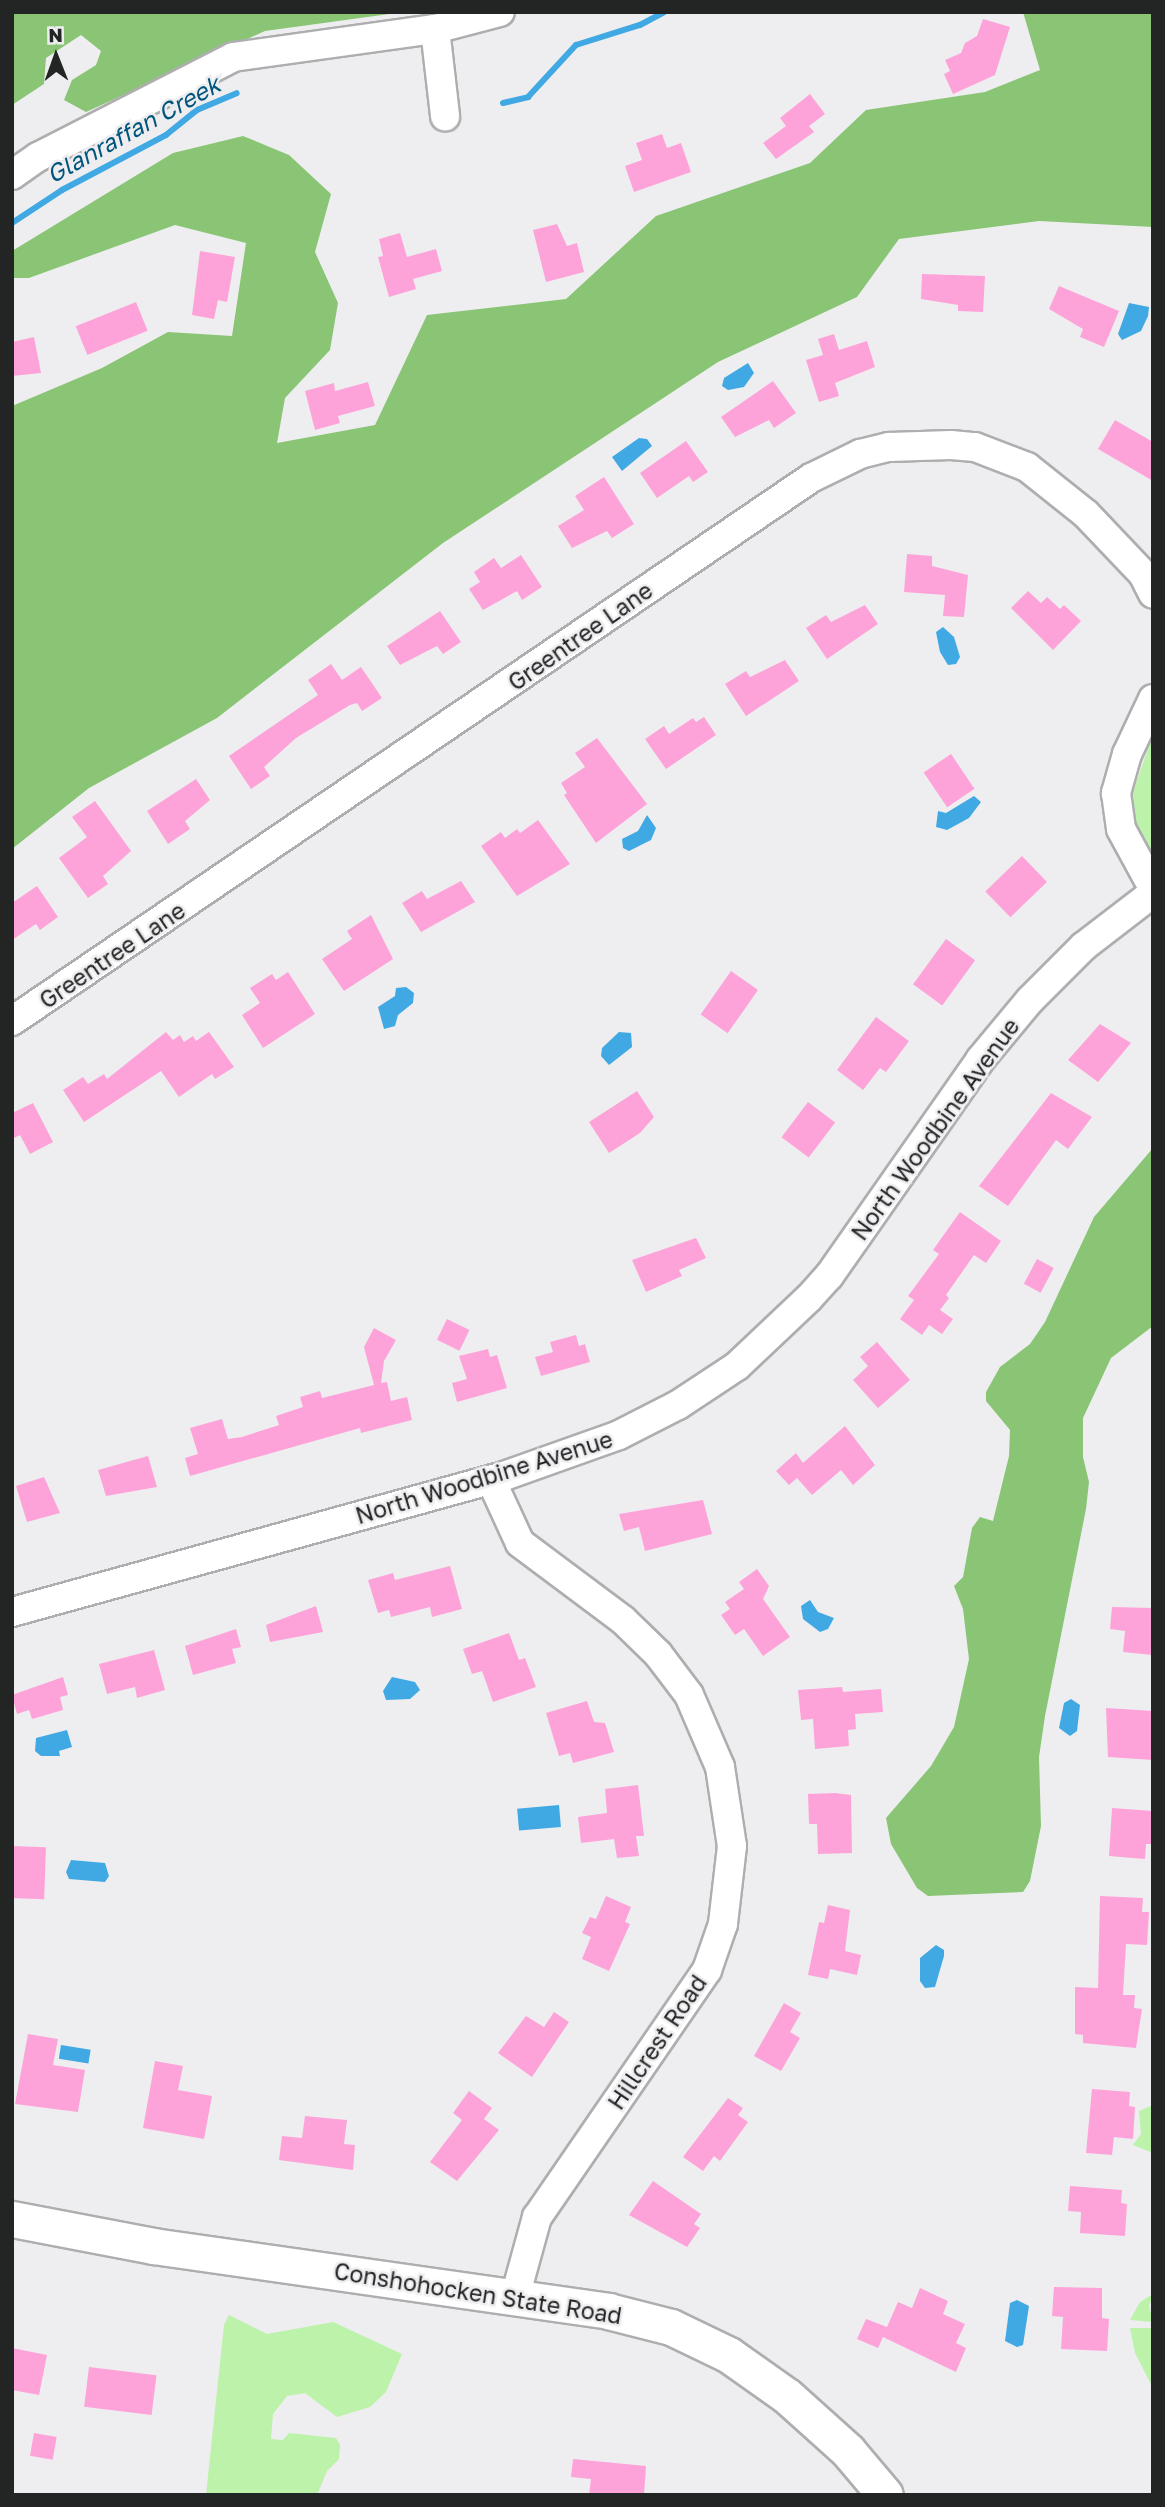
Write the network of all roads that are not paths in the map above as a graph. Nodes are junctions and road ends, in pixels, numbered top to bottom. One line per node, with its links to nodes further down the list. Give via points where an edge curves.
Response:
1 (500, 12): 2 (street)
2 (435, 29): 3 (street); 4 (street, via 233,57 38,157)
3 (443, 105)
4 (12, 175)
5 (1153, 594): 9 (street, Greentree Lane, via 1143,574 1094,522 1027,467 963,446 922,445 860,454 811,478)
6 (1153, 699): 7 (street, via 1115,793 1121,829)
7 (1153, 888)
8 (1153, 893): 10 (street, North Woodbine Avenue, via 1084,946 1030,1000 979,1060 829,1276 737,1366 678,1405 619,1435)
9 (12, 1021)
10 (491, 1480): 11 (street, North Woodbine Avenue); 13 (street, Hillcrest Road, via 520,1543 623,1620 675,1674 701,1718 720,1767 732,1846 723,1924 707,1970 537,2217)
11 (12, 1612)
12 (12, 2219): 13 (main road, Conshohocken State Road, via 153,2246)
13 (515, 2297): 14 (main road, Conshohocken State Road, via 608,2311 701,2339 787,2396 848,2451)
14 (885, 2495)

